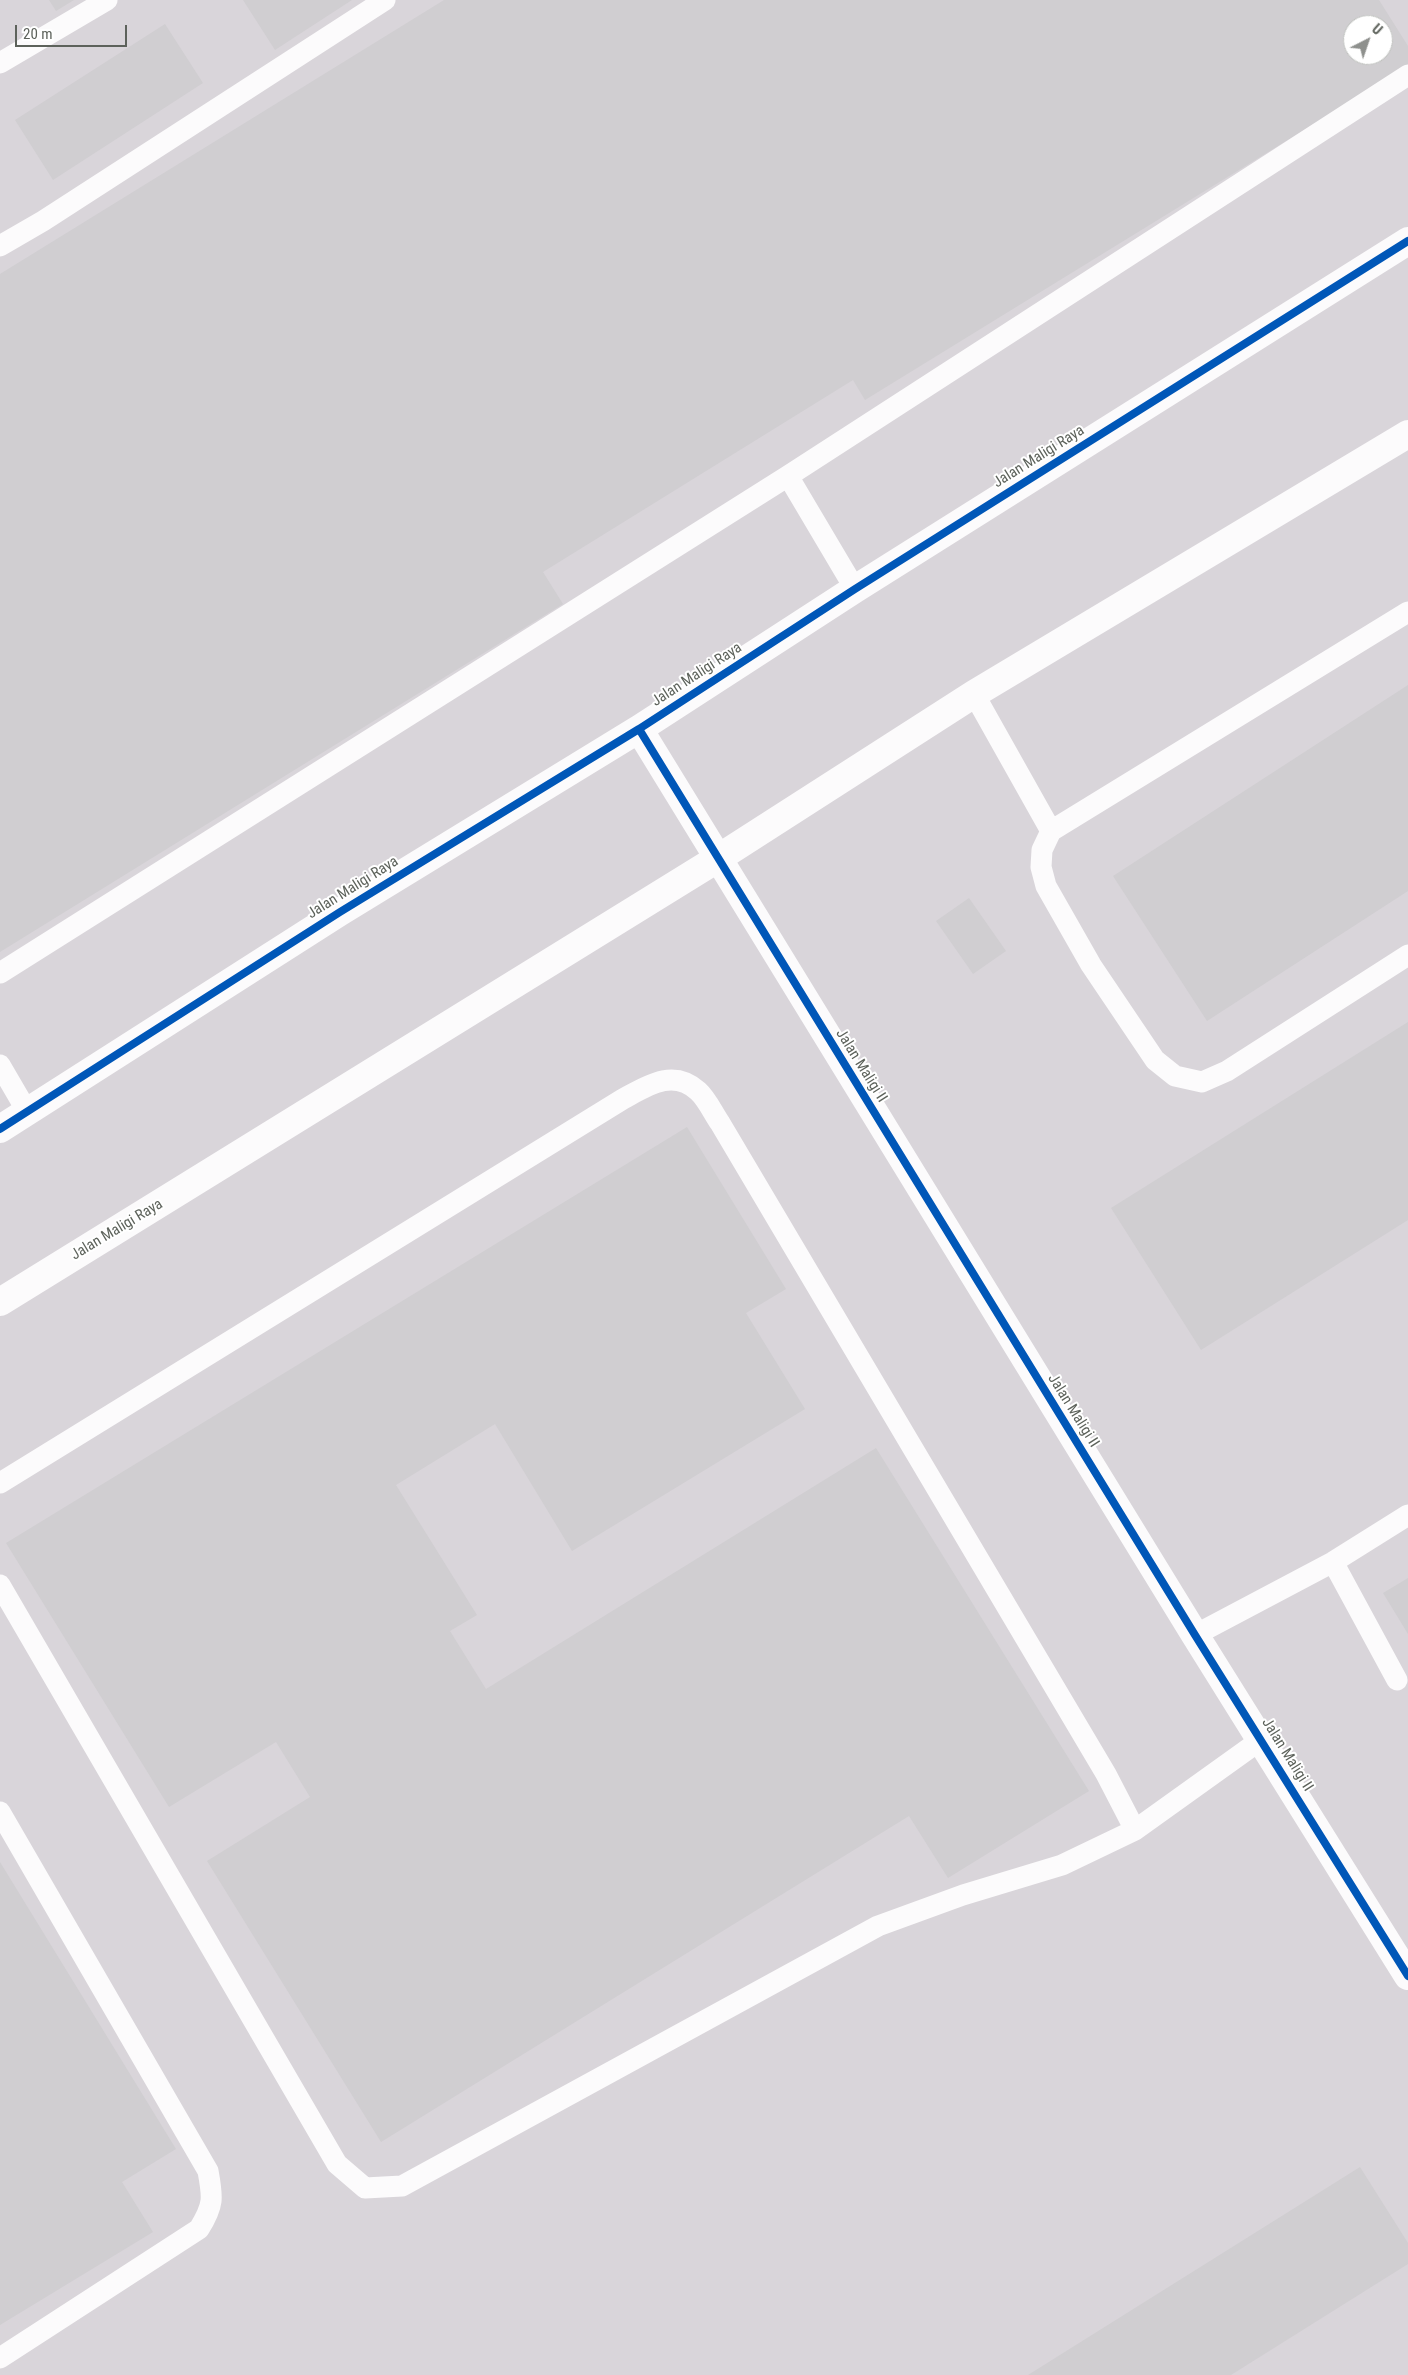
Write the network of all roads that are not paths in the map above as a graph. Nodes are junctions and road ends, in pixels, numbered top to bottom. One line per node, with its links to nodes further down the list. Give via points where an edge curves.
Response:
1 (107, 0): 3 (lane)
2 (385, 0): 6 (lane)
3 (0, 63)
4 (1408, 76): 8 (lane)
5 (1408, 242): 9 (street, Jalan Maligi Raya)
6 (0, 246)
7 (1408, 434): 11 (street, Jalan Maligi Raya)
8 (788, 476): 9 (lane); 16 (lane)
9 (855, 589): 12 (street, Jalan Maligi Raya)
10 (1408, 612): 13 (lane)
11 (974, 694): 13 (lane); 14 (street, Jalan Maligi Raya)
12 (639, 729): 14 (street, Jalan Maligi II); 18 (street, Jalan Maligi Raya, via 340,912)
13 (1051, 831): 15 (lane, via 1042,850 1041,867 1046,886 1091,965 1155,1060 1175,1076 1202,1082 1227,1071)
14 (717, 859): 20 (street, Jalan Maligi Raya); 25 (street, Jalan Maligi II)
15 (1408, 955)
16 (0, 973)
17 (0, 1065): 18 (lane)
18 (28, 1113): 19 (street, Jalan Maligi Raya)
19 (0, 1130)
20 (0, 1302)
21 (0, 1482): 29 (lane, via 623,1099 653,1083 675,1079 698,1091 720,1123 1106,1774)
22 (1408, 1515): 23 (lane)
23 (1333, 1562): 25 (lane); 26 (lane)
24 (0, 1585): 29 (lane, via 337,2164 365,2188 402,2186 878,1926 963,1895 1062,1865)
25 (1195, 1635): 27 (street, Jalan Maligi II)
26 (1397, 1680)
27 (1262, 1739): 29 (lane); 30 (street, Jalan Maligi II)
28 (0, 1812): 31 (lane, via 208,2171 212,2196 210,2212 199,2229)
29 (1135, 1830)
30 (1408, 1976)
31 (0, 2358)

